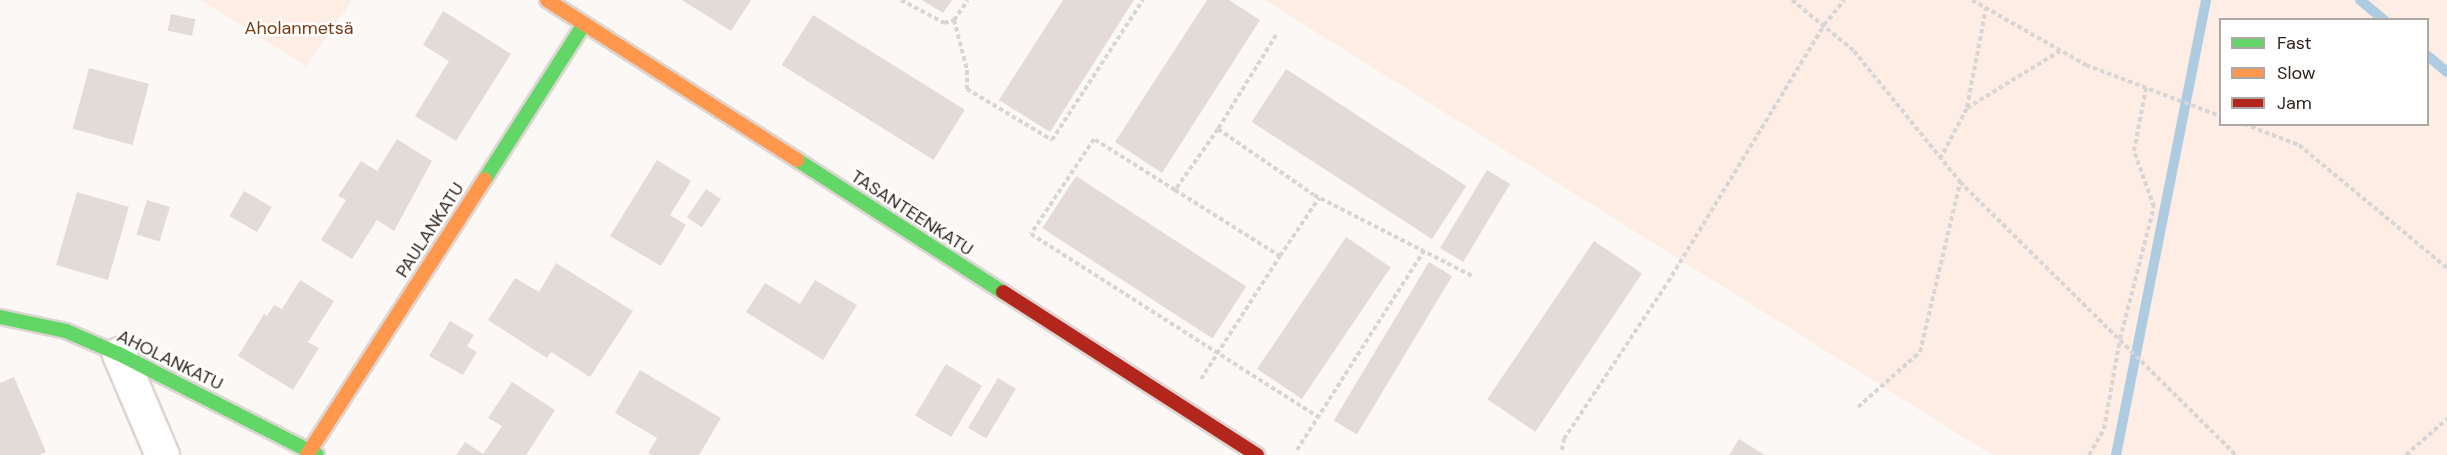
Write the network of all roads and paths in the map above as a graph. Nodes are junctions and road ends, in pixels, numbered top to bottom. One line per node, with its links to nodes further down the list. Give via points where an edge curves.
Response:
1 (547, 0): 10 (street, TASANTEENKATU)
2 (901, 0): 9 (path, via 944,23)
3 (968, 0): 9 (path)
4 (1143, 0): 9 (path, via 1052,140 967,89 967,69)
5 (1792, 0): 11 (path)
6 (1844, 0): 11 (path)
7 (1972, 0): 8 (path)
8 (1986, 8): 13 (path); 15 (path)
9 (954, 20)
10 (584, 24): 37 (street, PAULANKATU); 39 (street, TASANTEENKATU)
11 (1824, 25): 19 (path, via 1854,51); 36 (path, via 1668,282 1564,439)
12 (1276, 35): 18 (path)
13 (2061, 51): 14 (path); 15 (path)
14 (2146, 88): 16 (path); 28 (path, via 2134,151 2154,207)
15 (1967, 108): 19 (path)
16 (2219, 116)
17 (2249, 126): 25 (path, via 2299,145)
18 (1218, 129): 21 (path); 22 (path)
19 (1940, 159): 20 (path)
20 (1960, 182): 28 (path); 32 (path, via 1920,352)
21 (1175, 190): 24 (path); 29 (path, via 1094,139 1031,234)
22 (1319, 198): 23 (path); 24 (path)
23 (1424, 251): 26 (path); 33 (path)
24 (1280, 256): 29 (path)
25 (2447, 268)
26 (1474, 277)
27 (0, 317): 30 (street, AHOLANKATU, via 66,332)
28 (2120, 339): 40 (path, via 2104,429); 41 (path)
29 (1218, 353): 31 (path); 33 (path)
30 (119, 354): 37 (street, AHOLANKATU); 38 (street)
31 (1196, 386)
32 (1858, 407)
33 (1318, 417): 35 (path)
34 (2447, 419): 42 (path)
35 (1297, 450)
36 (1562, 450)
37 (311, 453)
38 (162, 455)
39 (1257, 455)
40 (2089, 455)
41 (2236, 455)
42 (2406, 455)

